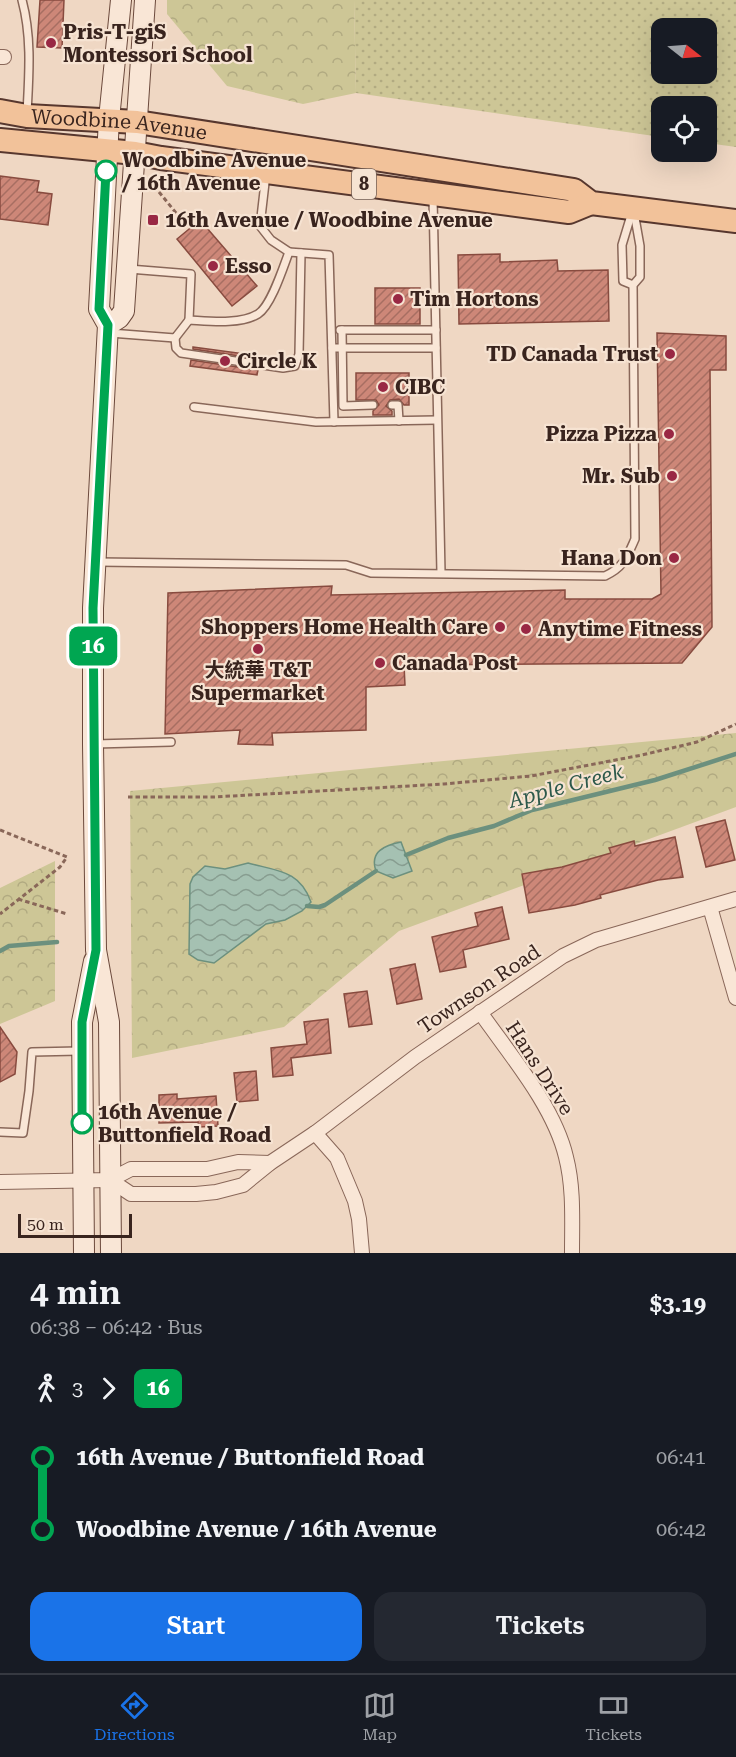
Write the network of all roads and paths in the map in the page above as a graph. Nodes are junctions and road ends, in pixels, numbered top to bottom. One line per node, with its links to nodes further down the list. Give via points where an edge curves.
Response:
1 (22, 0): 5 (lane, via 29,58)
2 (121, 0): 6 (main road)
3 (145, 0): 7 (main road)
4 (0, 111): 5 (main road, Woodbine Avenue / 8)
5 (27, 116): 6 (main road, Woodbine Avenue / 8)
6 (109, 119): 7 (main road, Woodbine Avenue / 8); 9 (main road)
7 (137, 122): 10 (main road); 14 (main road, Woodbine Avenue / 8, via 574,190)
8 (0, 140): 9 (main road, Woodbine Avenue / 8)
9 (108, 150): 10 (main road, Woodbine Avenue / 8); 23 (main road, via 99,309)
10 (135, 153): 11 (main road, Woodbine Avenue / 8); 20 (main road)
11 (267, 171): 13 (main road, Woodbine Avenue / 8); 18 (lane, via 260,226 271,240)
12 (159, 192): 17 (path)
13 (433, 193): 14 (main road, Woodbine Avenue / 8, via 569,212); 26 (lane)
14 (591, 203): 15 (main road, Woodbine Avenue / 8)
15 (633, 208): 16 (main road, Woodbine Avenue / 8); 21 (lane, via 640,277); 21 (lane, via 622,245 623,281)
16 (736, 221)
17 (185, 224)
18 (289, 252): 19 (lane); 22 (lane, via 276,288 258,314 232,322)
19 (301, 253): 24 (lane, via 329,255); 27 (lane, via 299,354 295,366 283,368 181,353)
20 (126, 269): 22 (lane, via 191,274); 23 (main road, via 123,313)
21 (633, 285): 38 (lane, via 635,539 625,560 618,570 605,576)
22 (189, 321): 27 (lane)
23 (108, 329): 27 (lane); 37 (main road)
24 (332, 330): 25 (lane); 28 (lane)
25 (342, 330): 26 (lane); 29 (lane)
26 (436, 330): 30 (lane)
27 (175, 338)
28 (332, 348): 29 (lane); 36 (lane)
29 (342, 348): 30 (lane); 31 (lane, via 343,406)
30 (436, 348): 34 (lane)
31 (373, 405)
32 (392, 405): 35 (lane, via 398,405)
33 (194, 407): 36 (lane)
34 (437, 420): 35 (lane); 38 (lane)
35 (399, 421): 36 (lane)
36 (334, 422)
37 (95, 562): 38 (lane, via 346,565 371,573); 41 (main road)
38 (441, 573)
39 (736, 724): 42 (path, via 697,742 531,776 214,797)
40 (171, 742): 41 (lane)
41 (93, 744): 49 (main road)
42 (128, 797)
43 (0, 830): 44 (path, via 67,857 60,867)
44 (18, 899): 47 (path); 48 (path)
45 (736, 899): 46 (street, Townson Road)
46 (710, 907): 50 (street); 51 (street, Townson Road, via 579,947)
47 (0, 914)
48 (67, 914)
49 (96, 950): 52 (main road, via 82,1022); 56 (main road, via 109,1022)
50 (736, 998)
51 (480, 1012): 54 (street, Townson Road); 62 (street, Hans Drive, via 557,1128 569,1171)
52 (82, 1051): 53 (lane, via 32,1052 23,1133); 57 (main road)
53 (0, 1132)
54 (315, 1133): 55 (street, Townson Road); 61 (street, via 337,1158 355,1202)
55 (270, 1163): 56 (street, via 238,1162 207,1169 131,1169); 56 (street, Townson Road, via 243,1185 216,1192 131,1194)
56 (110, 1180): 57 (street); 60 (main road)
57 (83, 1181): 58 (street); 59 (main road)
58 (0, 1182)
59 (84, 1253)
60 (111, 1253)
61 (362, 1253)
62 (573, 1253)

